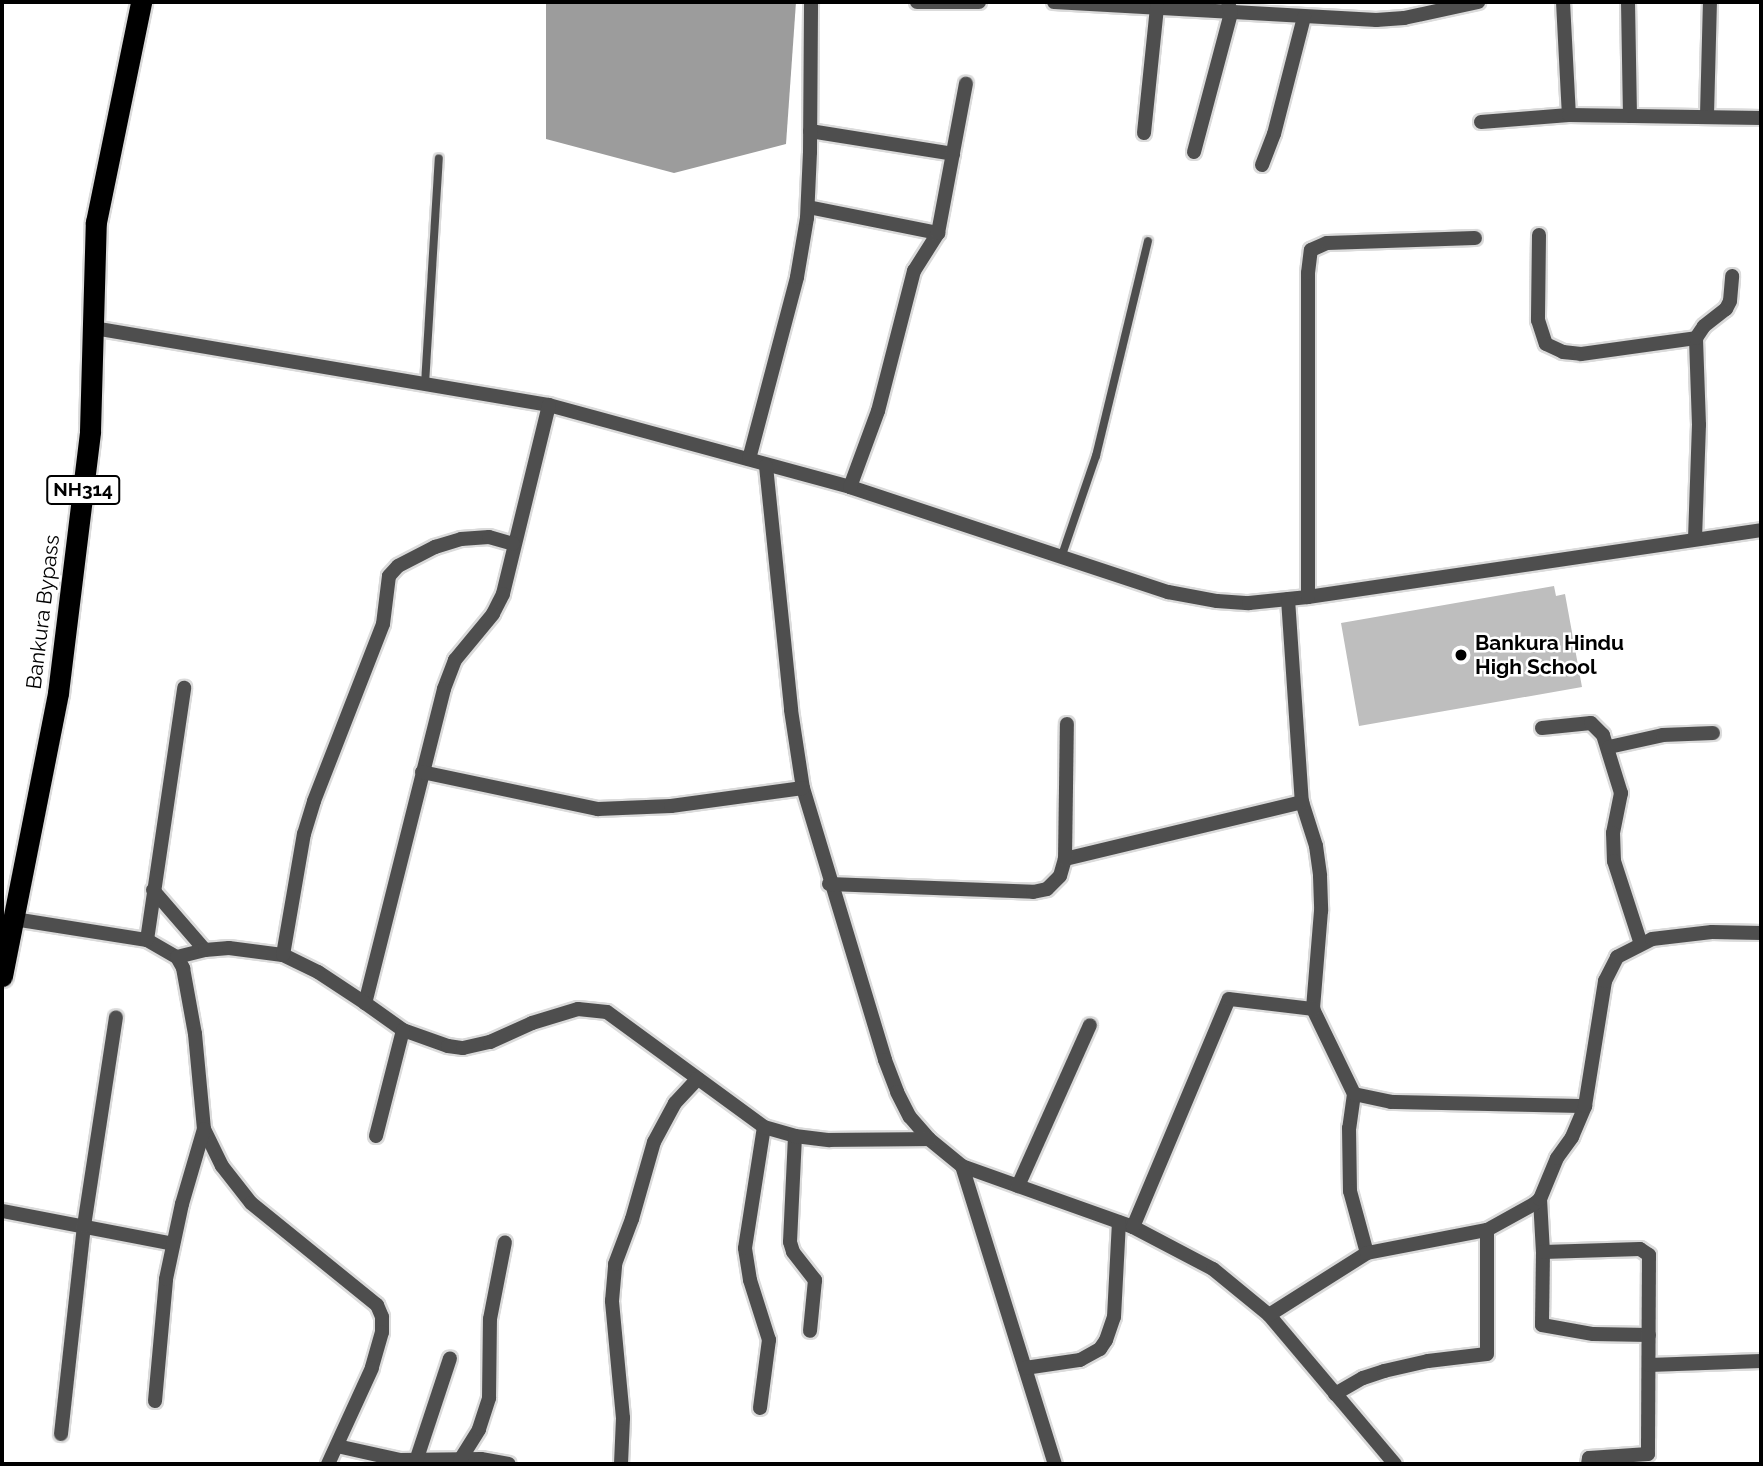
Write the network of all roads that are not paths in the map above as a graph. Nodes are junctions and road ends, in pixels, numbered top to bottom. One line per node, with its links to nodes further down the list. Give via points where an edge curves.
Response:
1 (141, 2): 34 (highway, Bankura Bypass / NH314, via 96,222)
2 (811, 2): 22 (street)
3 (917, 2): 4 (street)
4 (979, 2)
5 (1054, 2): 10 (street)
6 (1478, 2): 14 (street)
7 (1563, 2): 17 (street)
8 (1628, 2): 19 (street)
9 (1710, 2): 18 (street)
10 (1088, 3): 11 (street)
11 (1124, 4): 12 (street)
12 (1152, 5): 13 (street); 23 (street)
13 (1229, 7): 15 (street); 24 (street)
14 (1428, 7): 15 (street, via 1376,20)
15 (1304, 18): 27 (street)
16 (966, 84): 25 (street)
17 (1569, 115): 19 (street); 21 (street)
18 (1707, 115): 19 (street); 20 (street)
19 (1630, 116)
20 (1761, 118)
21 (1481, 122)
22 (810, 131): 25 (street); 28 (street)
23 (1144, 134)
24 (1194, 152)
25 (953, 154): 29 (street)
26 (439, 158): 36 (lane)
27 (1262, 165)
28 (808, 206): 29 (street); 38 (street, via 797,277)
29 (938, 233): 40 (street, via 914,271 878,411)
30 (1539, 235): 35 (street, via 1538,320 1546,344 1581,354)
31 (1475, 238): 45 (street, via 1327,243 1311,250)
32 (1147, 241): 44 (lane, via 1100,442)
33 (1732, 276): 35 (street, via 1726,309)
34 (94, 328): 36 (street); 58 (highway, Bankura Bypass / NH314, via 90,431 58,693)
35 (1696, 338): 42 (street)
36 (425, 384): 37 (street)
37 (549, 405): 38 (street); 43 (street)
38 (749, 459): 39 (street)
39 (766, 466): 40 (street); 53 (street)
40 (850, 487): 44 (street)
41 (1761, 530): 42 (street)
42 (1695, 539): 45 (street)
43 (513, 544): 52 (street, via 503,594 449,672); 63 (street, via 489,537 461,539 398,566 389,576 383,624 304,834)
44 (1061, 558): 46 (street, via 1168,593 1250,603)
45 (1308, 597): 46 (street)
46 (1288, 599): 54 (street)
47 (184, 688): 57 (street)
48 (1067, 724): 55 (street)
49 (1542, 728): 51 (street, via 1591,723)
50 (1713, 733): 51 (street, via 1663,735)
51 (1609, 747): 61 (street, via 1621,793 1612,833 1614,862)
52 (422, 772): 53 (street, via 598,809 671,806); 66 (street)
53 (803, 788): 56 (street)
54 (1302, 803): 55 (street); 67 (street, via 1320,876)
55 (1065, 859): 56 (street, via 1054,884 1033,892)
56 (829, 884): 78 (street, via 897,1092)
57 (153, 890): 60 (street); 62 (street)
58 (14, 919): 60 (street); 65 (highway, Bankura Bypass / NH314)
59 (1761, 933): 61 (street, via 1682,935)
60 (147, 940): 64 (street)
61 (1641, 944): 73 (street, via 1617,957 1605,981)
62 (205, 950): 63 (street, via 251,949); 64 (street)
63 (283, 955): 66 (street)
64 (177, 957): 75 (street, via 195,1034)
65 (2, 976)
66 (365, 1003): 70 (street)
67 (1313, 1009): 72 (street); 83 (street, via 1229,999)
68 (116, 1017): 84 (street)
69 (1090, 1025): 80 (street)
70 (403, 1030): 71 (street, via 448,1046 475,1047 532,1023 593,1009 623,1021); 76 (street)
71 (697, 1079): 74 (street); 106 (street, via 675,1103 654,1142 615,1264 612,1301 623,1418)
72 (1354, 1094): 73 (street, via 1391,1102); 89 (street, via 1349,1128 1350,1191)
73 (1585, 1106): 81 (street)
74 (764, 1127): 77 (street); 99 (street, via 745,1248 769,1340)
75 (204, 1129): 87 (street); 101 (street, via 222,1166 251,1203 377,1305 382,1332 372,1368)
76 (376, 1136)
77 (795, 1136): 78 (street, via 861,1142); 91 (street, via 790,1242 815,1280)
78 (929, 1139): 79 (street)
79 (962, 1166): 80 (street); 96 (street)
80 (1018, 1186): 83 (street)
81 (1540, 1199): 85 (street); 88 (street)
82 (2, 1211): 84 (street)
83 (1126, 1225): 90 (street, via 1213,1269); 96 (street, via 1114,1317 1100,1349 1080,1360)
84 (84, 1226): 87 (street); 100 (street)
85 (1487, 1230): 89 (street); 97 (street, via 1487,1354 1384,1371)
86 (505, 1242): 102 (street, via 490,1319 489,1398 479,1429)
87 (173, 1244): 98 (street)
88 (1543, 1252): 92 (street, via 1542,1325 1593,1334); 92 (street, via 1640,1249 1649,1255)
89 (1367, 1253): 90 (street)
90 (1269, 1315): 97 (street)
91 (810, 1331)
92 (1649, 1335): 95 (street)
93 (450, 1358): 103 (street)
94 (1761, 1361): 95 (street)
95 (1649, 1365): 109 (street, via 1648,1454 1589,1458)
96 (1025, 1368): 107 (street)
97 (1335, 1394): 108 (street)
98 (156, 1401)
99 (760, 1408)
100 (61, 1434)
101 (337, 1446): 103 (street); 104 (street)
102 (460, 1460): 103 (street); 105 (street)
103 (416, 1461)
104 (328, 1464)
105 (509, 1464)
106 (621, 1464)
107 (1055, 1464)
108 (1395, 1464)
109 (1588, 1464)

